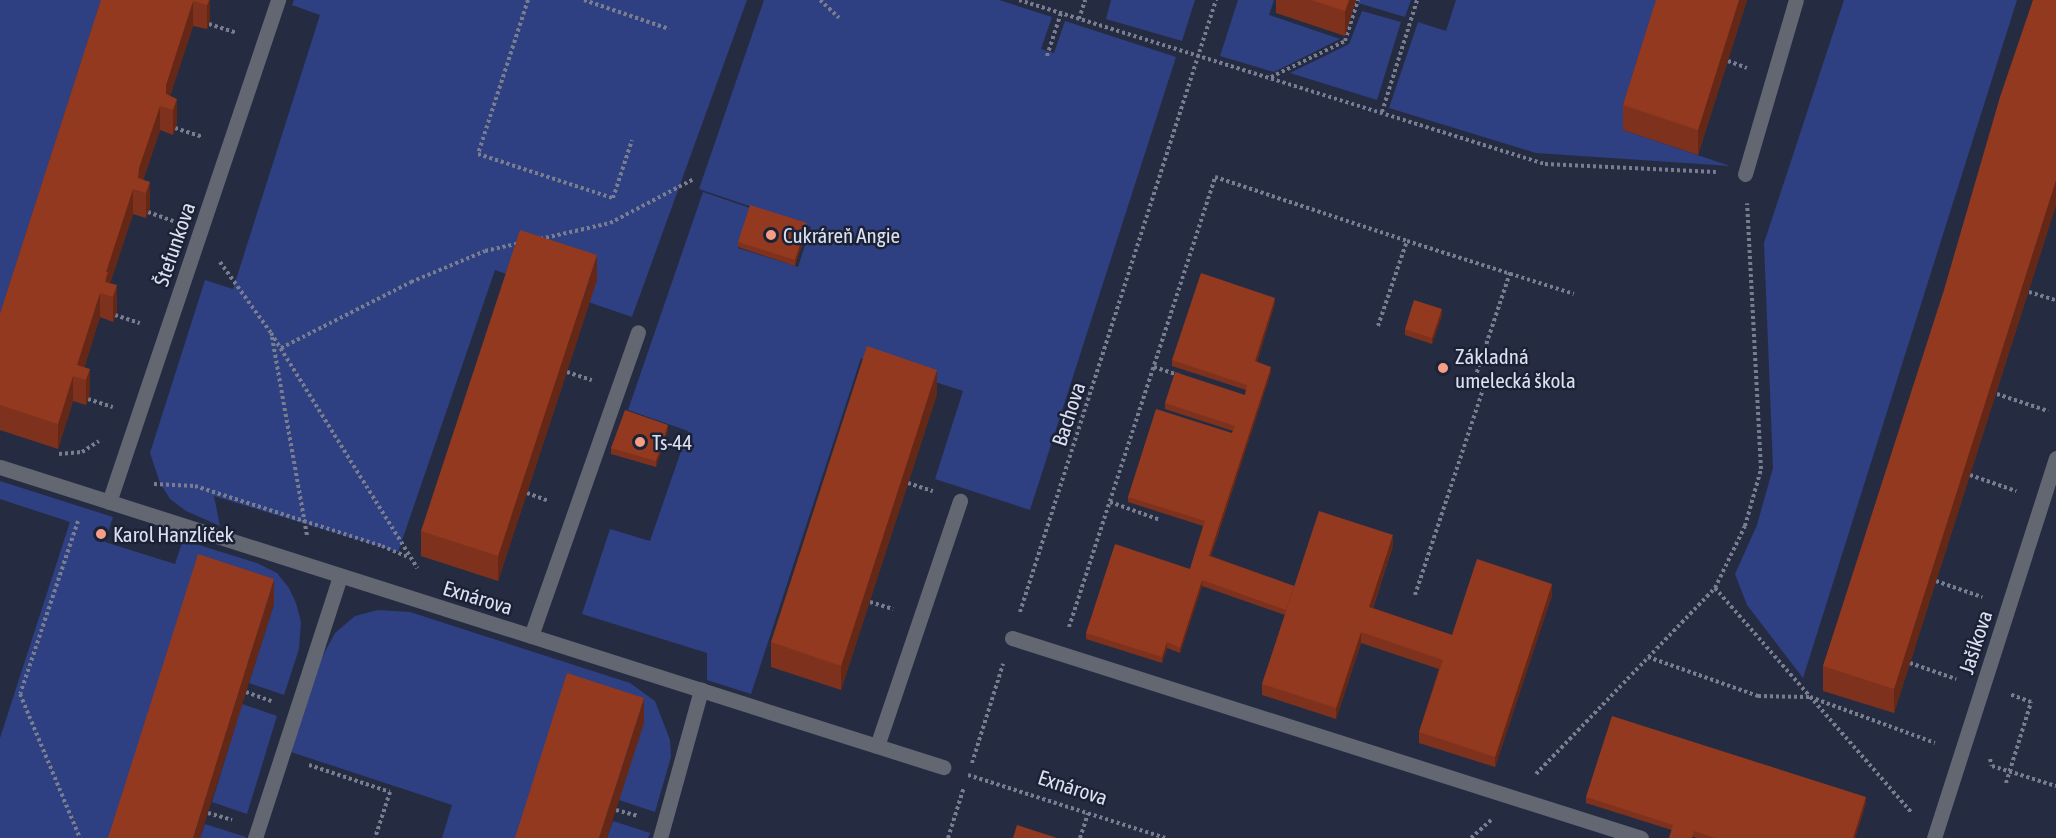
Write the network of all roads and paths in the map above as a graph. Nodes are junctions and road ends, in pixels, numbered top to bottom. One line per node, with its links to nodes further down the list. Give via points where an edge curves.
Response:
1 (278, 0): 27 (street, Štefunkova)
2 (528, 0): 23 (path, via 478,154 613,198)
3 (584, 0): 15 (path)
4 (820, 0): 12 (path)
5 (1019, 0): 11 (path)
6 (1085, 0): 13 (path)
7 (1216, 0): 17 (path, Bachova)
8 (1358, 0): 19 (path, via 1345,41)
9 (1417, 0): 20 (path)
10 (1796, 0): 24 (street)
11 (1061, 14): 13 (path); 18 (path)
12 (839, 18)
13 (1079, 20): 17 (path)
14 (209, 24): 16 (path)
15 (669, 29)
16 (246, 36)
17 (1199, 55): 19 (path); 66 (path, Bachova)
18 (1047, 56)
19 (1270, 78): 20 (path)
20 (1382, 112): 24 (path, via 1545,164)
21 (175, 128): 22 (path)
22 (212, 140)
23 (632, 141)
24 (1745, 174): 60 (path, via 1761,469 1745,526)
25 (692, 180): 38 (path, via 610,223 475,255 411,282)
26 (148, 212): 27 (path, via 184,224)
27 (199, 234): 37 (path); 48 (street, Štefunkova)
28 (1407, 241): 29 (path); 35 (path); 39 (path, via 1215,177)
29 (1510, 273): 31 (path); 61 (path, via 1475,378 1483,389)
30 (2029, 292): 32 (path)
31 (1574, 294)
32 (2056, 300)
33 (115, 315): 34 (path)
34 (150, 326)
35 (1378, 326)
36 (638, 332): 65 (street)
37 (271, 333): 38 (path); 54 (path)
38 (281, 348): 56 (path)
39 (1154, 367): 40 (path); 53 (path)
40 (1188, 378)
41 (1997, 394): 44 (path)
42 (88, 399): 43 (path)
43 (122, 410)
44 (2048, 411)
45 (2056, 458): 73 (street, Jašíkova)
46 (0, 467): 50 (street, Exnárova)
47 (1970, 475): 49 (path)
48 (116, 481): 52 (street, Štefunkova); 54 (path, via 195,486)
49 (2022, 493)
50 (87, 495): 52 (street, Exnárova); 85 (path, via 20,694)
51 (960, 501): 74 (street)
52 (109, 502): 57 (street, Exnárova)
53 (1110, 502): 55 (path); 64 (path)
54 (304, 520): 56 (path); 57 (path)
55 (1160, 520)
56 (411, 558): 63 (path)
57 (314, 569): 58 (street, Exnárova)
58 (340, 577): 63 (street, Exnárova); 76 (street)
59 (1936, 581): 62 (path)
60 (1715, 588): 67 (path); 72 (path)
61 (1414, 595)
62 (1989, 599)
63 (439, 607): 65 (street, Exnárova)
64 (1067, 633)
65 (531, 636): 70 (street, Exnárova)
66 (1012, 638): 79 (path, Bachova); 82 (street)
67 (1648, 657): 72 (path, via 1758,696); 82 (path)
68 (1911, 663): 69 (path)
69 (1962, 681)
70 (701, 690): 74 (street, Exnárova); 88 (street)
71 (2000, 691): 78 (path, via 2031,702)
72 (1810, 697): 75 (path); 84 (path)
73 (1965, 742): 78 (path, via 1986,749 1992,766); 93 (street, Jašíkova)
74 (877, 746): 77 (street, Exnárova)
75 (1942, 746)
76 (282, 756): 86 (street); 87 (path, via 390,792)
77 (943, 767)
78 (2010, 771): 80 (path); 81 (path)
79 (968, 775): 83 (path, Exnárova); 89 (path, Bachova)
80 (2006, 783)
81 (2056, 786)
82 (1512, 799): 92 (street)
83 (1088, 813): 90 (path); 91 (path, Exnárova)
84 (1918, 820)
85 (80, 838)
86 (255, 838)
87 (375, 838)
88 (660, 838)
89 (948, 838)
90 (1080, 838)
91 (1165, 838)
92 (1641, 838)
93 (1934, 838)

